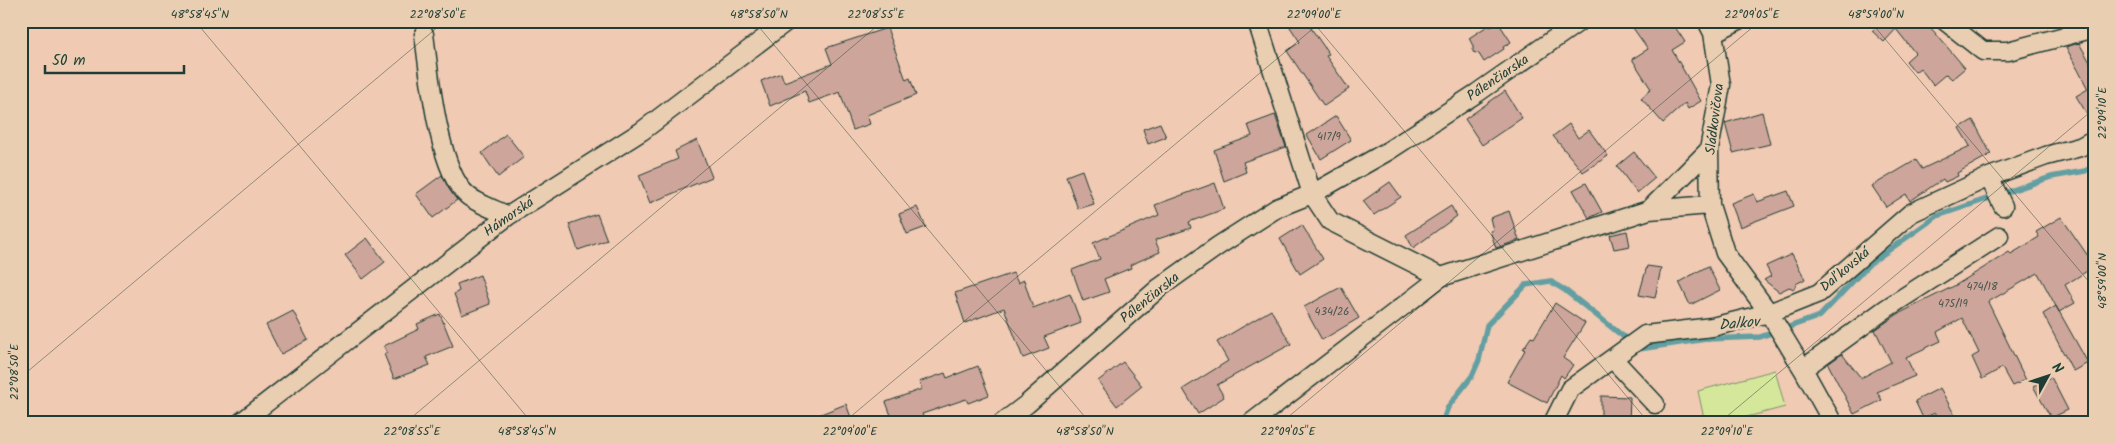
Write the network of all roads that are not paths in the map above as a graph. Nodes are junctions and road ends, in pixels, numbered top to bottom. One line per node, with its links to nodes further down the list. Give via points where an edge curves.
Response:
1 (787, 21): 16 (street, Hámorská, via 642,131)
2 (1257, 21): 12 (street)
3 (1580, 21): 12 (street, Pálenčiarska, via 1388,151)
4 (1737, 21): 6 (street)
5 (1945, 21): 7 (street, via 1983,51 2008,52)
6 (1710, 27): 10 (street, Sládkovičova, via 1721,85)
7 (2095, 28)
8 (424, 34): 16 (street, via 436,115 449,168 466,195)
9 (2095, 139): 11 (street, Daľkovská, via 2080,147 2046,156)
10 (1709, 150): 13 (street, Sládkovičova); 15 (street)
11 (1992, 182): 14 (street); 19 (street, Daľkovská, via 1911,213 1819,293)
12 (1312, 194): 18 (street, via 1330,221); 25 (street, Pálenčiarska, via 1277,208 1159,288)
13 (1710, 205): 15 (street); 19 (street, Sládkovičova, via 1725,253)
14 (2003, 206)
15 (1649, 210): 18 (street)
16 (508, 216): 24 (street, Hámorská)
17 (1999, 236): 21 (street, via 1887,308)
18 (1441, 277): 23 (street)
19 (1771, 317): 20 (street, Daľkovská, via 1645,335); 21 (street, Sládkovičova)
20 (1618, 355): 22 (street); 26 (street, Daľkovská, via 1570,389)
21 (1803, 369): 27 (street)
22 (1655, 404)
23 (1256, 421)
24 (240, 423)
25 (1002, 423)
26 (1553, 423)
27 (1833, 423)

